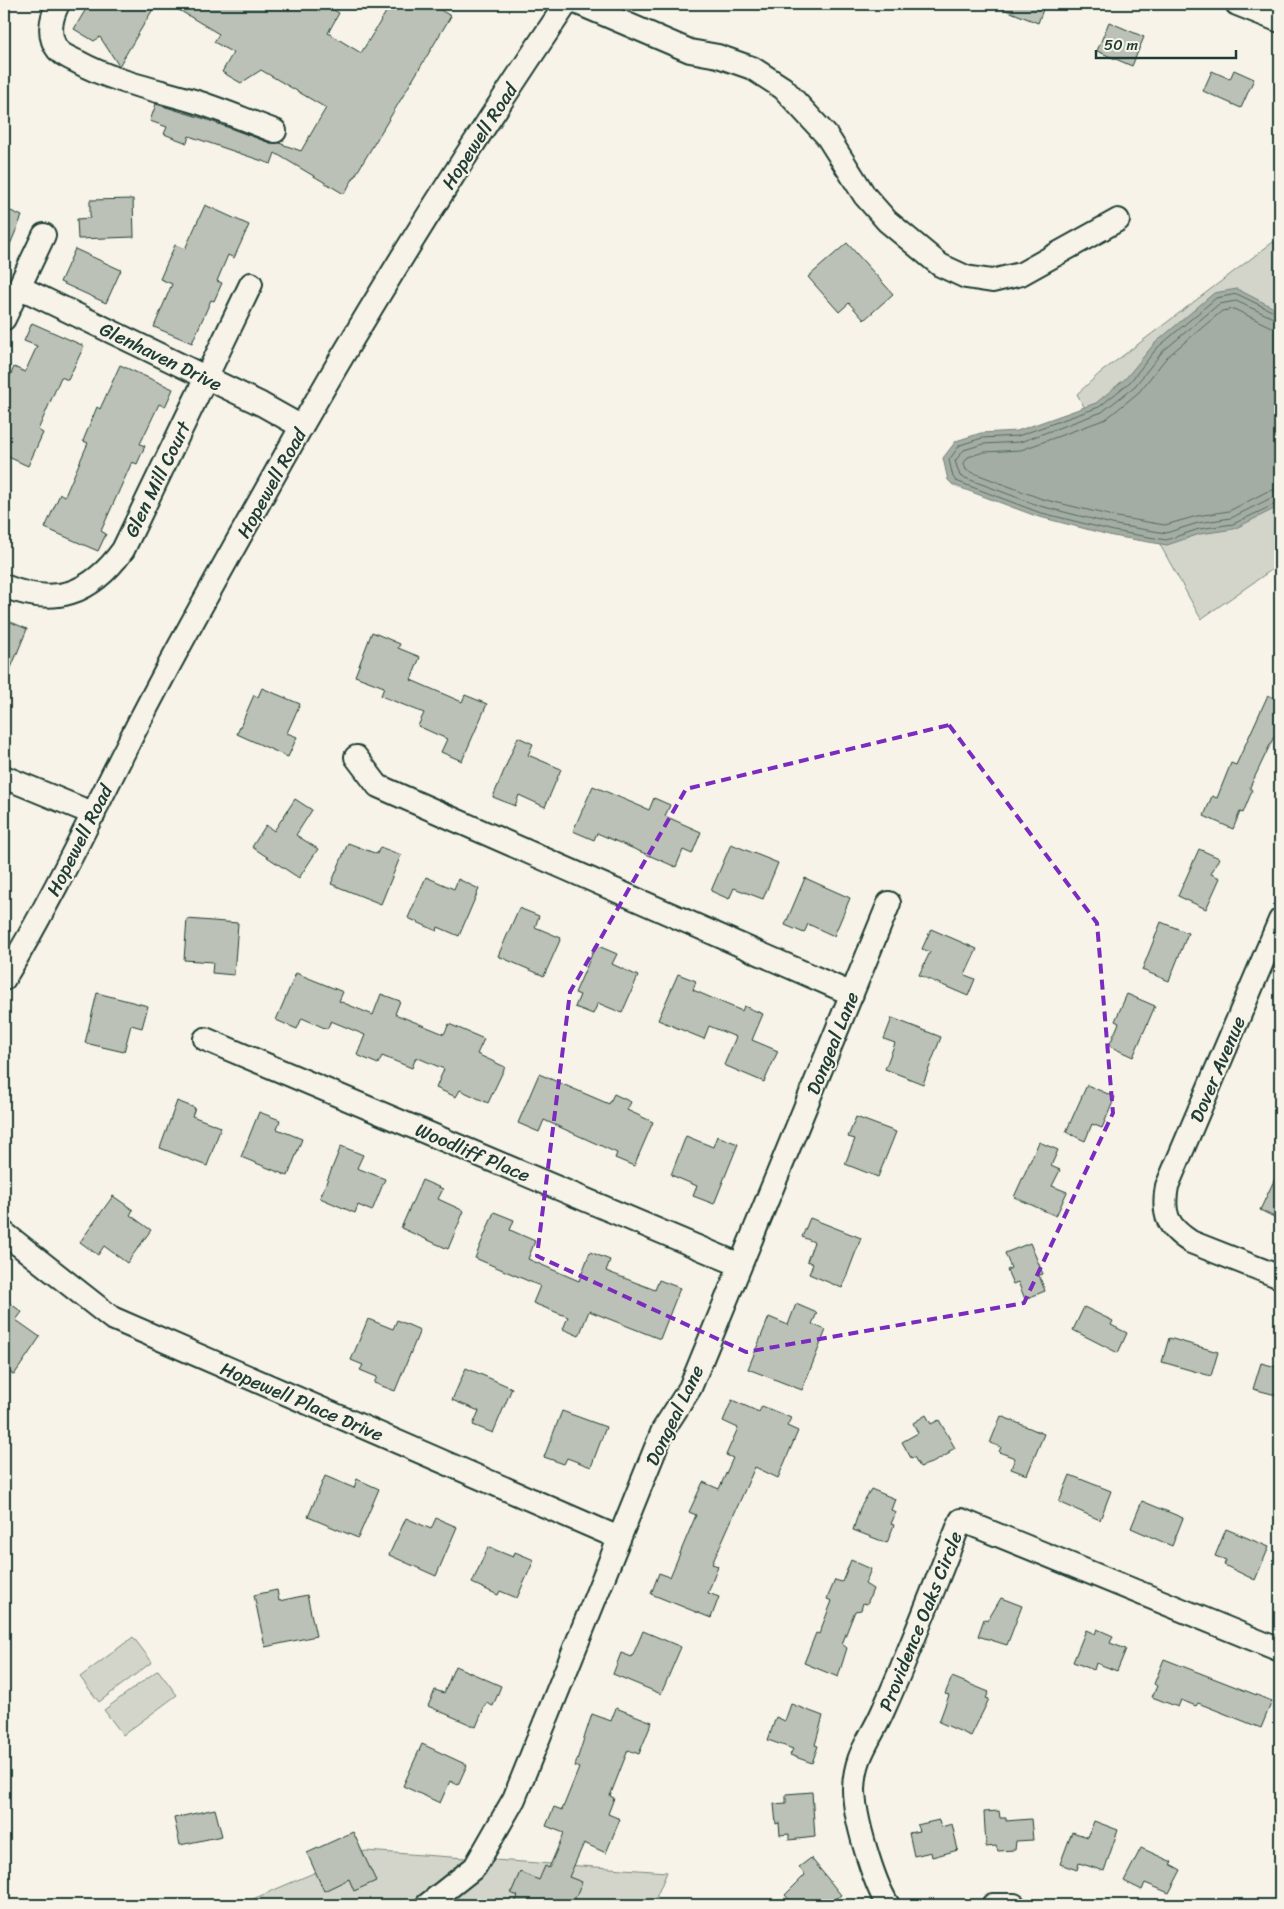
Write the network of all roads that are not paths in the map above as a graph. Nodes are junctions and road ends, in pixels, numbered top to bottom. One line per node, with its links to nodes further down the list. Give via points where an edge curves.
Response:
1 (58, 4): 6 (street, via 50,19 52,36 58,50 72,60 97,73 202,104)
2 (566, 4): 13 (street, Hopewell Road, via 472,143)
3 (580, 4): 7 (street, via 690,51 718,56 752,68 783,88 827,136 865,196 887,221 940,265 966,277 992,281 1021,274)
4 (1237, 4): 5 (street)
5 (1280, 21)
6 (275, 131)
7 (1118, 220)
8 (44, 235): 10 (street)
9 (251, 284): 12 (street, Glen Mill Court)
10 (19, 287): 11 (street); 12 (street, Glenhaven Drive)
11 (4, 320)
12 (206, 378): 13 (street, Glenhaven Drive); 14 (street, Glen Mill Court, via 123,550 108,570 73,593 45,597)
13 (302, 427): 17 (street, Hopewell Road, via 134,734)
14 (4, 586)
15 (356, 758): 21 (street, via 378,786)
16 (4, 776): 17 (street)
17 (94, 814): 20 (street, Hopewell Road)
18 (889, 903): 21 (street, Dongeal Lane)
19 (1280, 920): 25 (street, Dover Avenue, via 1167,1186 1164,1203 1167,1219 1191,1242)
20 (4, 979)
21 (852, 994): 24 (street, Dongeal Lane)
22 (206, 1039): 24 (street, Woodliff Place)
23 (4, 1233): 26 (street, Hopewell Place Drive, via 112,1318)
24 (740, 1265): 26 (street, Dongeal Lane, via 690,1388 663,1430)
25 (1280, 1277)
26 (619, 1538): 28 (street, Dongeal Lane, via 514,1799 475,1866)
27 (1280, 1650): 29 (street, Providence Oaks Circle, via 961,1520 883,1713 859,1755 854,1790 861,1830 869,1862)
28 (427, 1905)
29 (888, 1905)
30 (993, 1905): 31 (street)
31 (1014, 1905)

